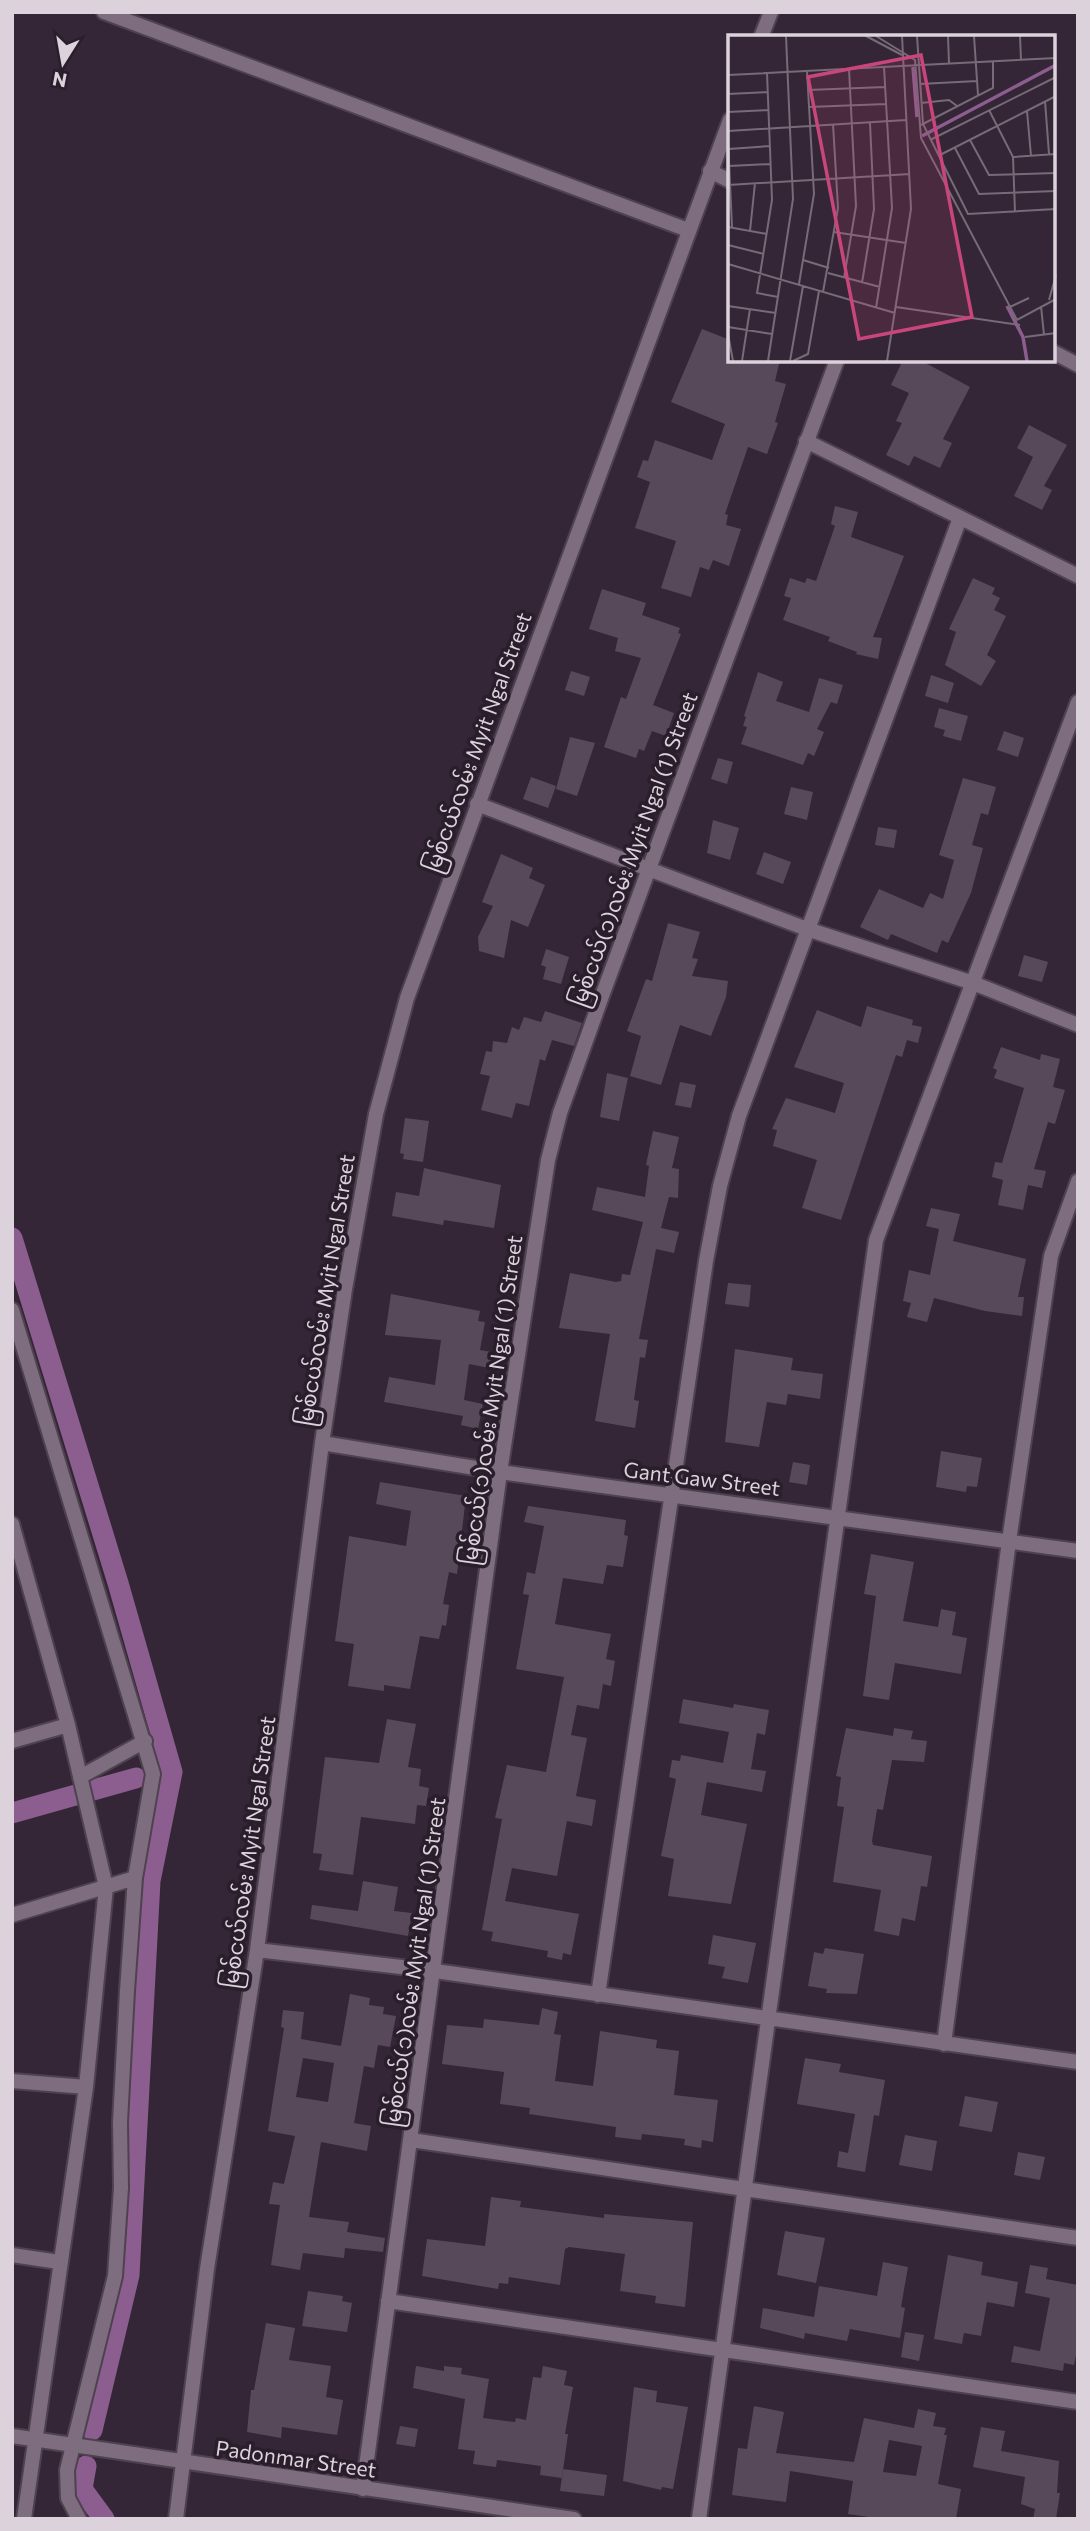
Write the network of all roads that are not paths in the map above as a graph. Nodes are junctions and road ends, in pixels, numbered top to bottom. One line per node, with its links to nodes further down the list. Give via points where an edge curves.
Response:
1 (104, 12): 7 (street)
2 (771, 12): 3 (street)
3 (762, 35)
4 (728, 125): 5 (street, မြစ်ငယ်လမ်း Myit Ngal Street)
5 (710, 171): 6 (street); 7 (street, မြစ်ငယ်လမ်း Myit Ngal Street)
6 (728, 180)
7 (688, 229): 15 (street, မြစ်ငယ်လမ်း Myit Ngal Street)
8 (1055, 353): 10 (street)
9 (836, 362): 11 (street, မြစ်ငယ်(၁)လမ်း Myit Ngal (1) Street)
10 (1078, 365)
11 (806, 441): 12 (street); 16 (street, မြစ်ငယ်(၁)လမ်း Myit Ngal (1) Street)
12 (960, 518): 13 (street); 17 (street)
13 (1078, 576)
14 (1078, 702): 18 (street)
15 (477, 804): 16 (street); 22 (street, မြစ်ငယ်လမ်း Myit Ngal Street, via 407,998 376,1114)
16 (648, 869): 17 (street); 23 (street, မြစ်ငယ်(၁)လမ်း Myit Ngal (1) Street, via 560,1113 548,1160)
17 (807, 929): 18 (street); 24 (street, via 739,1116 720,1186)
18 (973, 983): 19 (street); 25 (street, via 876,1240)
19 (1078, 1025)
20 (1078, 1181): 27 (street, via 1051,1256)
21 (12, 1310): 32 (street)
22 (322, 1443): 23 (street, Gant Gaw Street); 37 (street, မြစ်ငယ်လမ်း Myit Ngal Street)
23 (500, 1472): 24 (street, Gant Gaw Street); 38 (street, မြစ်ငယ်(၁)လမ်း Myit Ngal (1) Street)
24 (670, 1496): 25 (street, Gant Gaw Street); 39 (street)
25 (836, 1517): 27 (street, Gant Gaw Street); 40 (street)
26 (12, 1524): 29 (street)
27 (1009, 1541): 28 (street, Gant Gaw Street); 41 (street)
28 (1078, 1551)
29 (17, 1560): 30 (street)
30 (68, 1726): 31 (street); 33 (street)
31 (12, 1741)
32 (145, 1741): 33 (street); 34 (street, via 152,1784)
33 (81, 1780): 35 (street)
34 (135, 1878): 35 (street); 55 (street, via 116,2265)
35 (106, 1887): 36 (street); 44 (street)
36 (12, 1915)
37 (257, 1950): 38 (street); 56 (street, မြစ်ငယ်လမ်း Myit Ngal Street, via 207,2269)
38 (435, 1971): 39 (street); 45 (street, မြစ်ငယ်(၁)လမ်း Myit Ngal (1) Street)
39 (598, 1995): 40 (street)
40 (769, 2018): 41 (street); 46 (street)
41 (944, 2044): 42 (street)
42 (1078, 2062)
43 (12, 2081): 44 (street)
44 (86, 2087): 49 (street)
45 (411, 2140): 46 (street); 50 (street, မြစ်ငယ်(၁)လမ်း Myit Ngal (1) Street)
46 (745, 2190): 47 (street); 51 (street)
47 (1078, 2238)
48 (12, 2255): 49 (street)
49 (59, 2262): 54 (street)
50 (388, 2301): 51 (street); 57 (street, မြစ်ငယ်(၁)လမ်း Myit Ngal (1) Street)
51 (723, 2350): 52 (street); 62 (street)
52 (1078, 2402)
53 (12, 2436): 54 (street, Padonmar Street)
54 (34, 2439): 55 (street, Padonmar Street); 58 (street)
55 (72, 2445): 56 (street, Padonmar Street); 59 (street, via 68,2498)
56 (184, 2463): 57 (street, Padonmar Street); 60 (street, မြစ်ငယ်လမ်း Myit Ngal Street)
57 (363, 2489): 61 (street, Padonmar Street)
58 (24, 2519)
59 (79, 2519)
60 (176, 2519)
61 (574, 2519)
62 (699, 2519)

